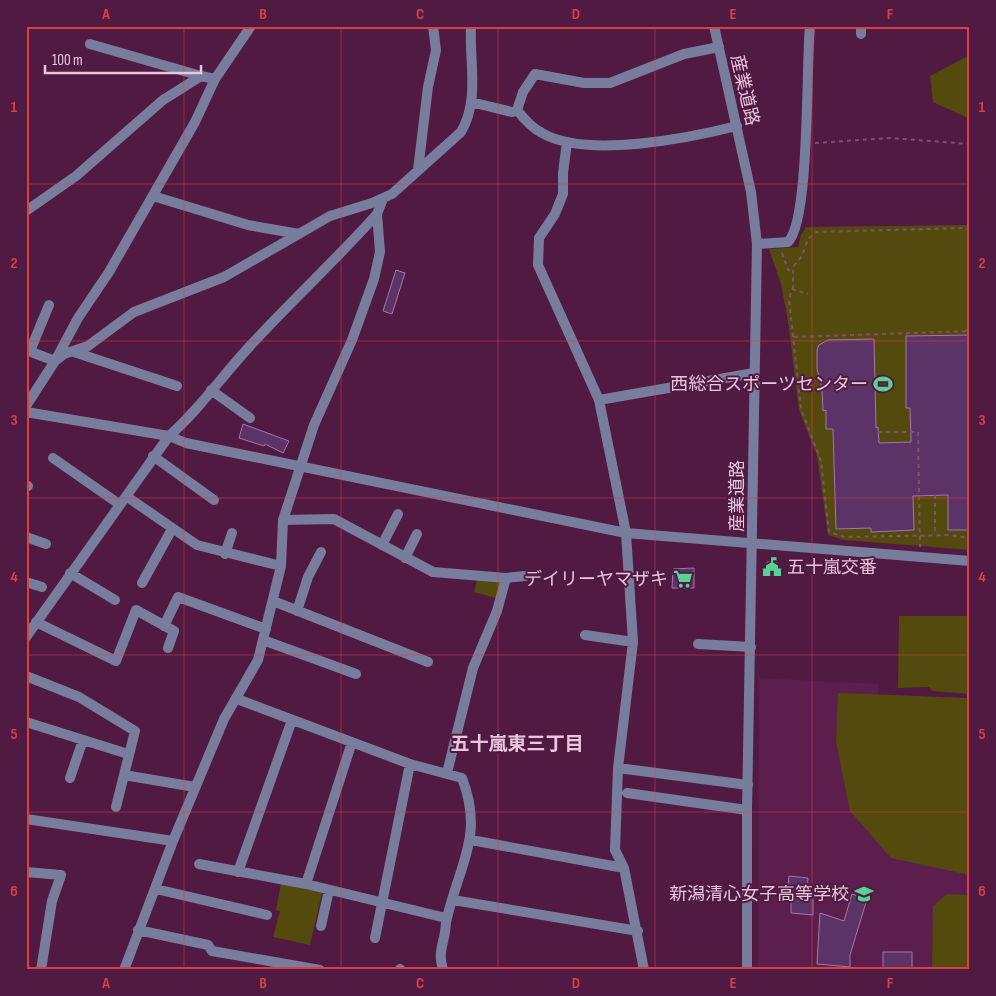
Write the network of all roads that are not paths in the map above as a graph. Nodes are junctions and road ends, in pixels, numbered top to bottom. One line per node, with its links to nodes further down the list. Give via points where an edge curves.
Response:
1 (251, 26): 9 (street)
2 (433, 26): 14 (street, via 436,50)
3 (471, 26): 10 (street)
4 (714, 26): 7 (street, 産業道路)
5 (810, 26): 20 (street, via 804,178 796,230 788,242)
6 (90, 44): 8 (street)
7 (719, 47): 11 (street, via 684,54 610,82 584,83 535,74 523,92); 12 (street, 産業道路)
8 (201, 76): 9 (street); 17 (street, via 163,100 76,176)
9 (215, 79): 15 (street, via 195,122)
10 (471, 102): 11 (street, via 512,112); 14 (street, via 468,120 461,132)
11 (517, 110): 13 (street, via 543,134)
12 (737, 126): 13 (street, via 688,138 602,145); 20 (street, 産業道路, via 751,192)
13 (567, 142): 28 (street, via 563,194 555,214 539,238 538,264)
14 (418, 170): 16 (street)
15 (152, 196): 19 (street, via 238,222); 24 (street)
16 (383, 198): 18 (street); 19 (street, via 330,216)
17 (26, 211)
18 (377, 214): 27 (street); 35 (street, via 380,252 374,279 352,340 314,425)
19 (299, 234): 23 (street, via 224,277 134,312 88,346)
20 (756, 244): 25 (street, 産業道路)
21 (49, 305): 22 (street)
22 (28, 351): 24 (street)
23 (74, 352): 24 (street); 26 (street)
24 (55, 361): 29 (street)
25 (754, 373): 28 (street); 45 (street, 産業道路)
26 (178, 386)
27 (211, 390): 31 (street); 32 (street, via 188,420)
28 (599, 400): 42 (street)
29 (26, 406)
30 (26, 412): 32 (street)
31 (250, 418)
32 (169, 436): 33 (street); 35 (street, via 186,443)
33 (154, 456): 36 (street); 37 (street)
34 (53, 458): 36 (street)
35 (301, 466): 39 (street); 42 (street)
36 (123, 500): 40 (street); 53 (street)
37 (214, 500)
38 (398, 514): 47 (street)
39 (283, 520): 47 (street, via 334,519); 52 (street)
40 (172, 529): 49 (street, via 197,545); 57 (street)
41 (232, 533): 49 (street)
42 (626, 533): 45 (street); 68 (street)
43 (417, 534): 50 (street)
44 (26, 537): 46 (street)
45 (753, 543): 51 (street); 70 (street, 産業道路)
46 (46, 544)
47 (382, 545): 50 (street)
48 (321, 552): 61 (street, via 308,577)
49 (225, 554): 52 (street)
50 (405, 558): 55 (street, via 433,572)
51 (970, 560)
52 (281, 566): 60 (street)
53 (70, 573): 59 (street); 62 (street)
54 (526, 576): 55 (street)
55 (506, 578): 83 (street, via 474,668)
56 (26, 582): 58 (street)
57 (142, 583)
58 (42, 587)
59 (115, 600)
60 (273, 601): 61 (street); 64 (street)
61 (298, 611): 72 (street)
62 (36, 622): 63 (street, via 116,661 136,610); 66 (street)
63 (164, 626): 64 (street, via 178,597); 71 (street, via 174,631)
64 (266, 629): 67 (street)
65 (584, 635): 68 (street)
66 (26, 637)
67 (263, 640): 73 (street); 75 (street, via 258,660)
68 (633, 642): 82 (street)
69 (698, 644): 70 (street)
70 (751, 647): 86 (street, 産業道路)
71 (168, 648)
72 (428, 662)
73 (356, 674)
74 (26, 676): 80 (street, via 79,697 135,731)
75 (237, 698): 76 (street); 87 (street)
76 (292, 720): 79 (street); 97 (street)
77 (26, 722): 78 (street)
78 (83, 740): 80 (street); 85 (street)
79 (352, 742): 81 (street); 98 (street)
80 (128, 754): 84 (street)
81 (410, 764): 83 (street); 102 (street)
82 (618, 768): 86 (street); 95 (street, via 615,850)
83 (446, 772): 92 (street, via 462,778 472,808)
84 (124, 775): 87 (street); 89 (street)
85 (70, 778)
86 (748, 785): 90 (street, 産業道路)
87 (195, 787): 93 (street)
88 (627, 793): 90 (street)
89 (116, 807)
90 (747, 810): 114 (street, 産業道路)
91 (26, 819): 93 (street)
92 (471, 840): 95 (street); 101 (street)
93 (173, 841): 99 (street)
94 (200, 864): 97 (street)
95 (624, 868): 107 (street)
96 (26, 872): 109 (street, via 61,875 52,901)
97 (238, 872): 98 (street)
98 (306, 884): 100 (street)
99 (156, 889): 103 (street); 106 (street)
100 (329, 890): 102 (street); 105 (street)
101 (453, 900): 104 (street); 107 (street)
102 (382, 903): 104 (street); 108 (street)
103 (267, 915)
104 (446, 918): 112 (street, via 439,953)
105 (321, 926)
106 (138, 930): 110 (street); 111 (street, via 208,945 212,951)
107 (638, 930): 113 (street)
108 (375, 938)
109 (40, 970)
110 (124, 970)
111 (320, 970)
112 (443, 970)
113 (644, 970)
114 (747, 970)

